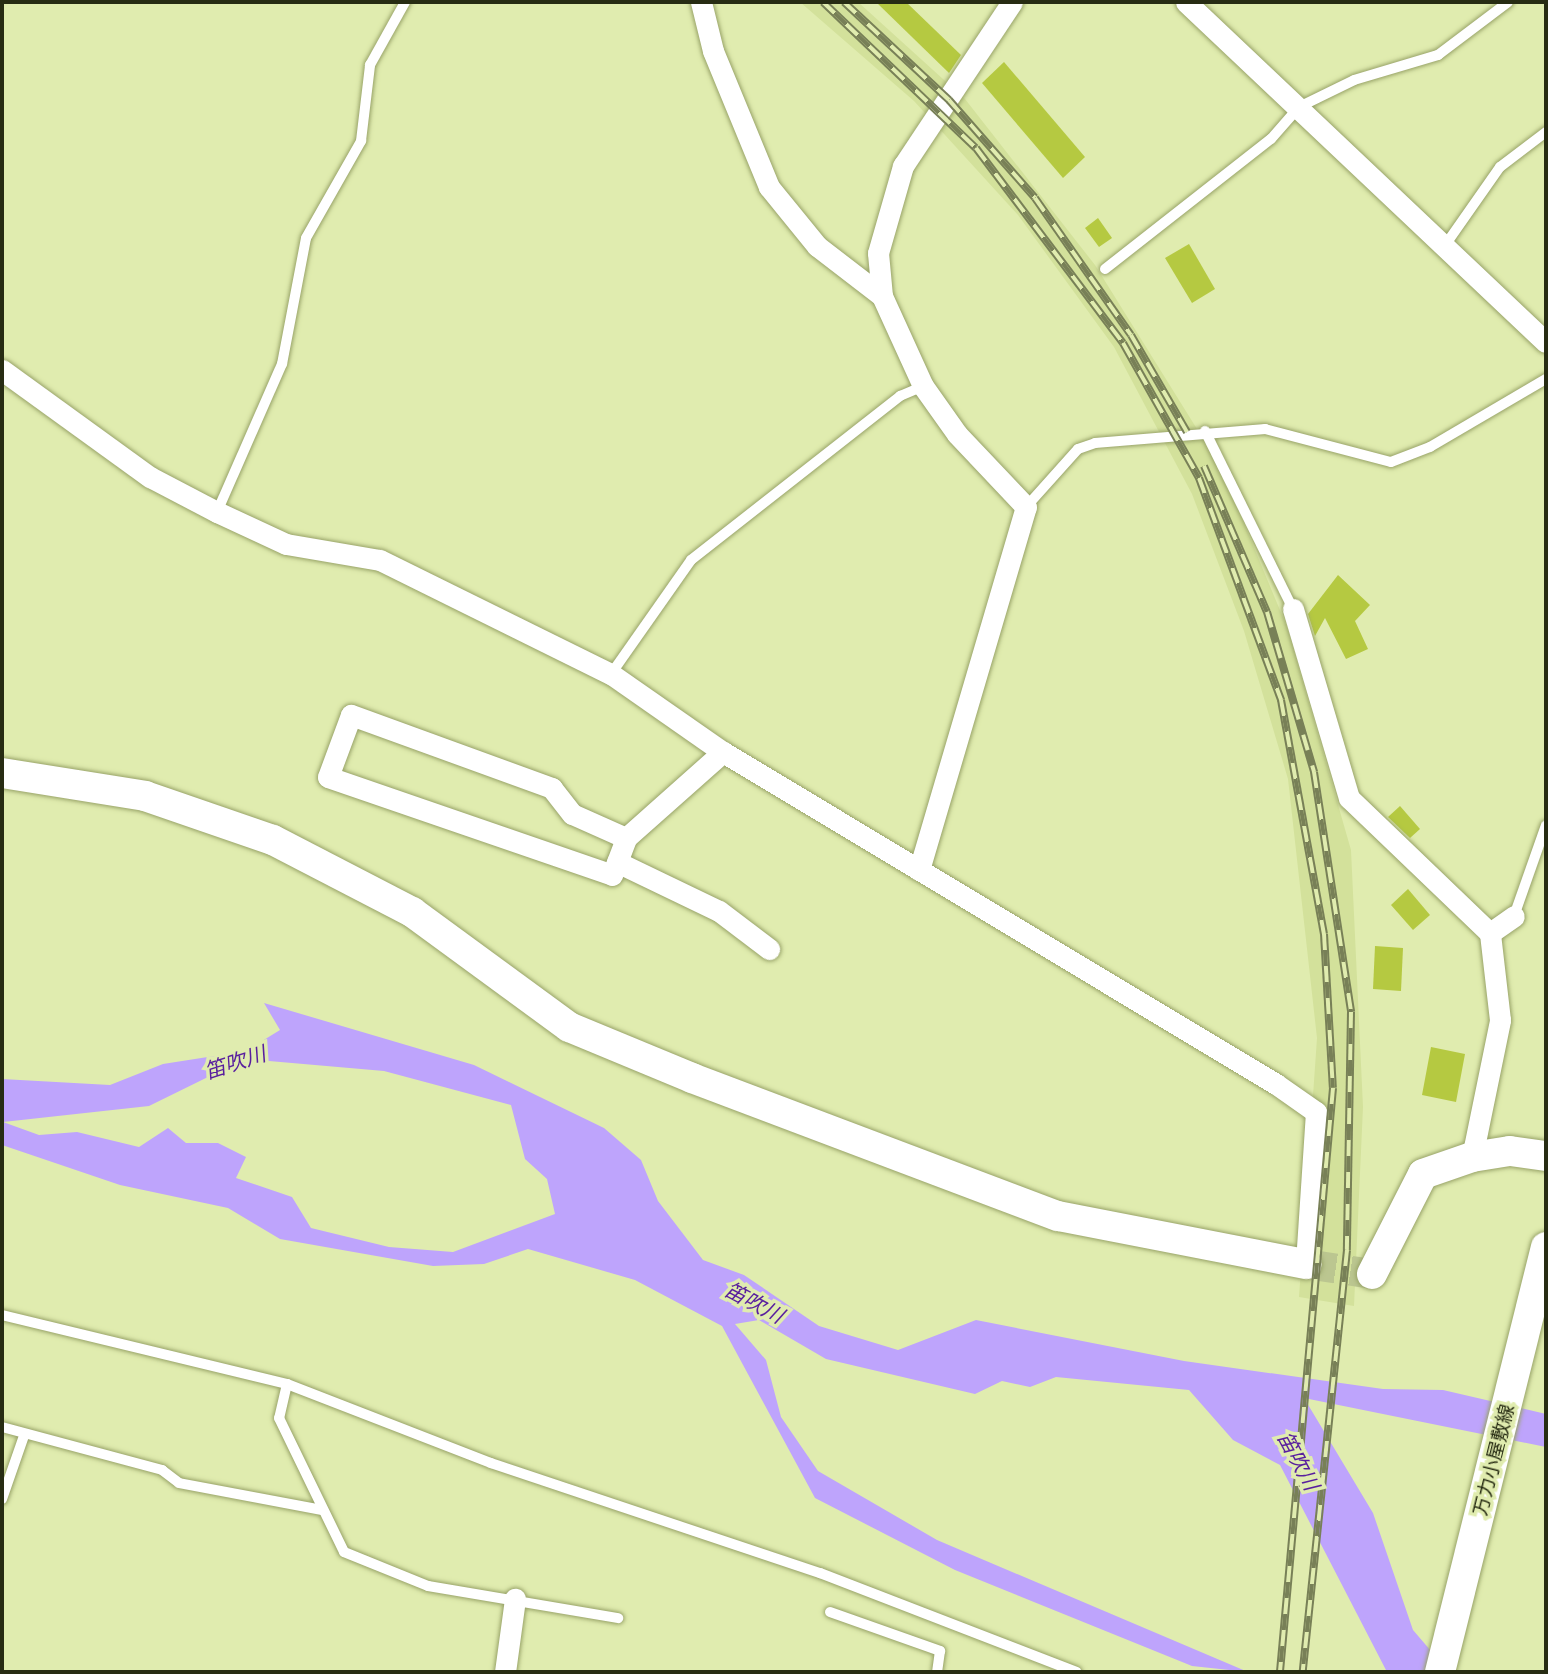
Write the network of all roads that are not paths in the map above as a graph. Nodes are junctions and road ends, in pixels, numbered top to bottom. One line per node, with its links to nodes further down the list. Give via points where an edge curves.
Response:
1 (405, 2): 17 (lane, via 370,65 361,141 306,238 282,364)
2 (701, 2): 10 (street, via 713,51 769,187 817,246)
3 (1012, 2): 10 (street, via 903,166 878,253)
4 (1186, 2): 6 (street)
5 (1508, 2): 6 (lane, via 1438,55 1354,80)
6 (1299, 107): 8 (street); 9 (lane, via 1271,139)
7 (1546, 132): 8 (lane, via 1500,167)
8 (1446, 244): 11 (street)
9 (1105, 269)
10 (882, 296): 14 (street)
11 (1546, 342)
12 (2, 370): 17 (street, via 150,477)
13 (1546, 379): 15 (lane, via 1430,447 1391,462 1265,429)
14 (923, 386): 16 (street, via 957,435); 19 (lane, via 900,396 691,560)
15 (1205, 431): 16 (lane, via 1078,449); 18 (lane)
16 (1026, 507): 25 (street)
17 (217, 512): 19 (street, via 286,544 380,560)
18 (1293, 609): 27 (street, via 1349,798)
19 (611, 674): 20 (street)
20 (723, 752): 23 (street); 25 (street)
21 (2, 773): 32 (street, via 145,796 272,840 412,912 569,1027 1058,1216)
22 (1546, 825): 26 (lane)
23 (626, 838): 24 (street); 24 (street, via 572,814 552,788 351,715 328,777 612,875)
24 (617, 862): 28 (street, via 719,911)
25 (919, 870): 32 (street, via 1316,1112)
26 (1514, 916): 27 (street)
27 (1490, 933): 30 (street, via 1500,1020)
28 (769, 950)
29 (1546, 1156): 30 (street, via 1510,1151)
30 (1472, 1157): 33 (street, via 1423,1174 1411,1188)
31 (1546, 1247): 34 (street, 万力小屋敷線)
32 (1306, 1264)
33 (1372, 1274)
34 (1540, 1287): 47 (street, 万力小屋敷線)
35 (2, 1315): 36 (lane)
36 (287, 1384): 40 (lane, via 279,1418); 46 (lane, via 491,1463 820,1573)
37 (2, 1427): 38 (lane)
38 (24, 1436): 39 (lane); 40 (lane, via 162,1470 179,1483)
39 (2, 1499)
40 (322, 1510): 41 (lane, via 344,1552 428,1586)
41 (514, 1599): 43 (lane); 44 (street)
42 (830, 1612): 45 (lane, via 940,1651)
43 (618, 1618)
44 (505, 1672)
45 (937, 1672)
46 (1077, 1672)
47 (1440, 1672)

